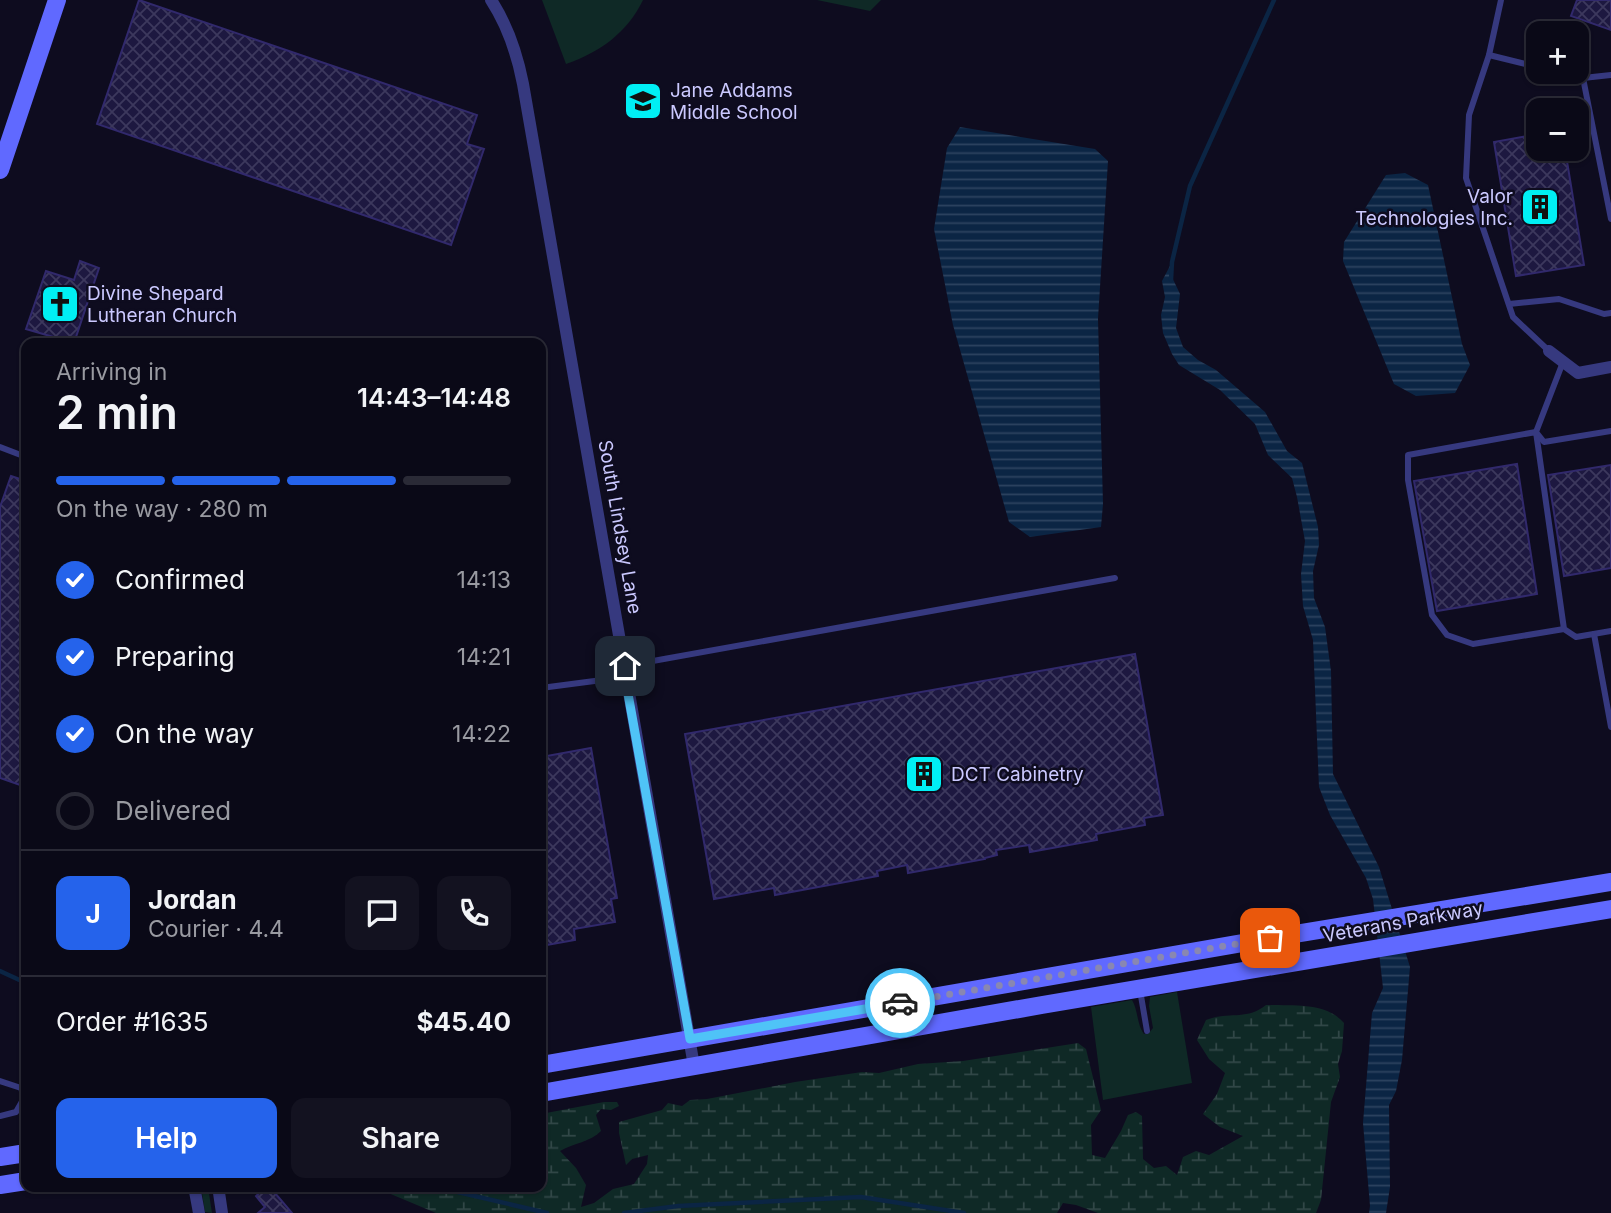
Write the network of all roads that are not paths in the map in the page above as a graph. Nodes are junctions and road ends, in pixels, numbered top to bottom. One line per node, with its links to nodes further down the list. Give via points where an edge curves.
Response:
1 (57, 0): 9 (main road)
2 (491, 0): 24 (street, South Lindsey Lane, via 517,54 523,83)
3 (1501, 0): 4 (lane)
4 (1489, 55): 5 (lane); 11 (lane, via 1469,115 1466,178)
5 (1526, 64)
6 (1611, 75): 7 (lane)
7 (1589, 77)
8 (1584, 84): 10 (lane)
9 (0, 170)
10 (1611, 219)
11 (1509, 304): 12 (lane, via 1559,299); 13 (lane, via 1513,317)
12 (1611, 313)
13 (1549, 351): 14 (street)
14 (1563, 362): 15 (street, via 1578,373); 17 (lane)
15 (1611, 367)
16 (1611, 431): 17 (lane, via 1544,442)
17 (1536, 432): 21 (lane); 21 (lane, via 1408,455 1408,480 1432,615 1447,635 1473,644)
18 (0, 447): 19 (lane)
19 (21, 455)
20 (1115, 578): 24 (lane)
21 (1564, 629): 23 (lane, via 1576,637)
22 (1611, 631): 23 (lane)
23 (1594, 634): 26 (lane)
24 (625, 671): 25 (lane); 31 (street, South Lindsey Lane)
25 (546, 687)
26 (1611, 727)
27 (1611, 882): 31 (main road, Veterans Parkway)
28 (1611, 909): 29 (main road, Veterans Parkway)
29 (1140, 988): 30 (lane); 33 (main road, Veterans Parkway)
30 (1147, 1031)
31 (690, 1039): 32 (main road, Veterans Parkway); 33 (street, South Lindsey Lane)
32 (546, 1064)
33 (694, 1066): 36 (main road, Veterans Parkway)
34 (0, 1081): 35 (lane)
35 (21, 1088)
36 (546, 1092)
37 (21, 1103): 38 (lane, via 16,1112)
38 (0, 1116)
39 (21, 1154): 40 (main road)
40 (0, 1157)
41 (21, 1182): 42 (main road)
42 (0, 1185)
43 (195, 1192): 45 (street)
44 (219, 1192): 46 (street)
45 (199, 1213)
46 (222, 1213)

